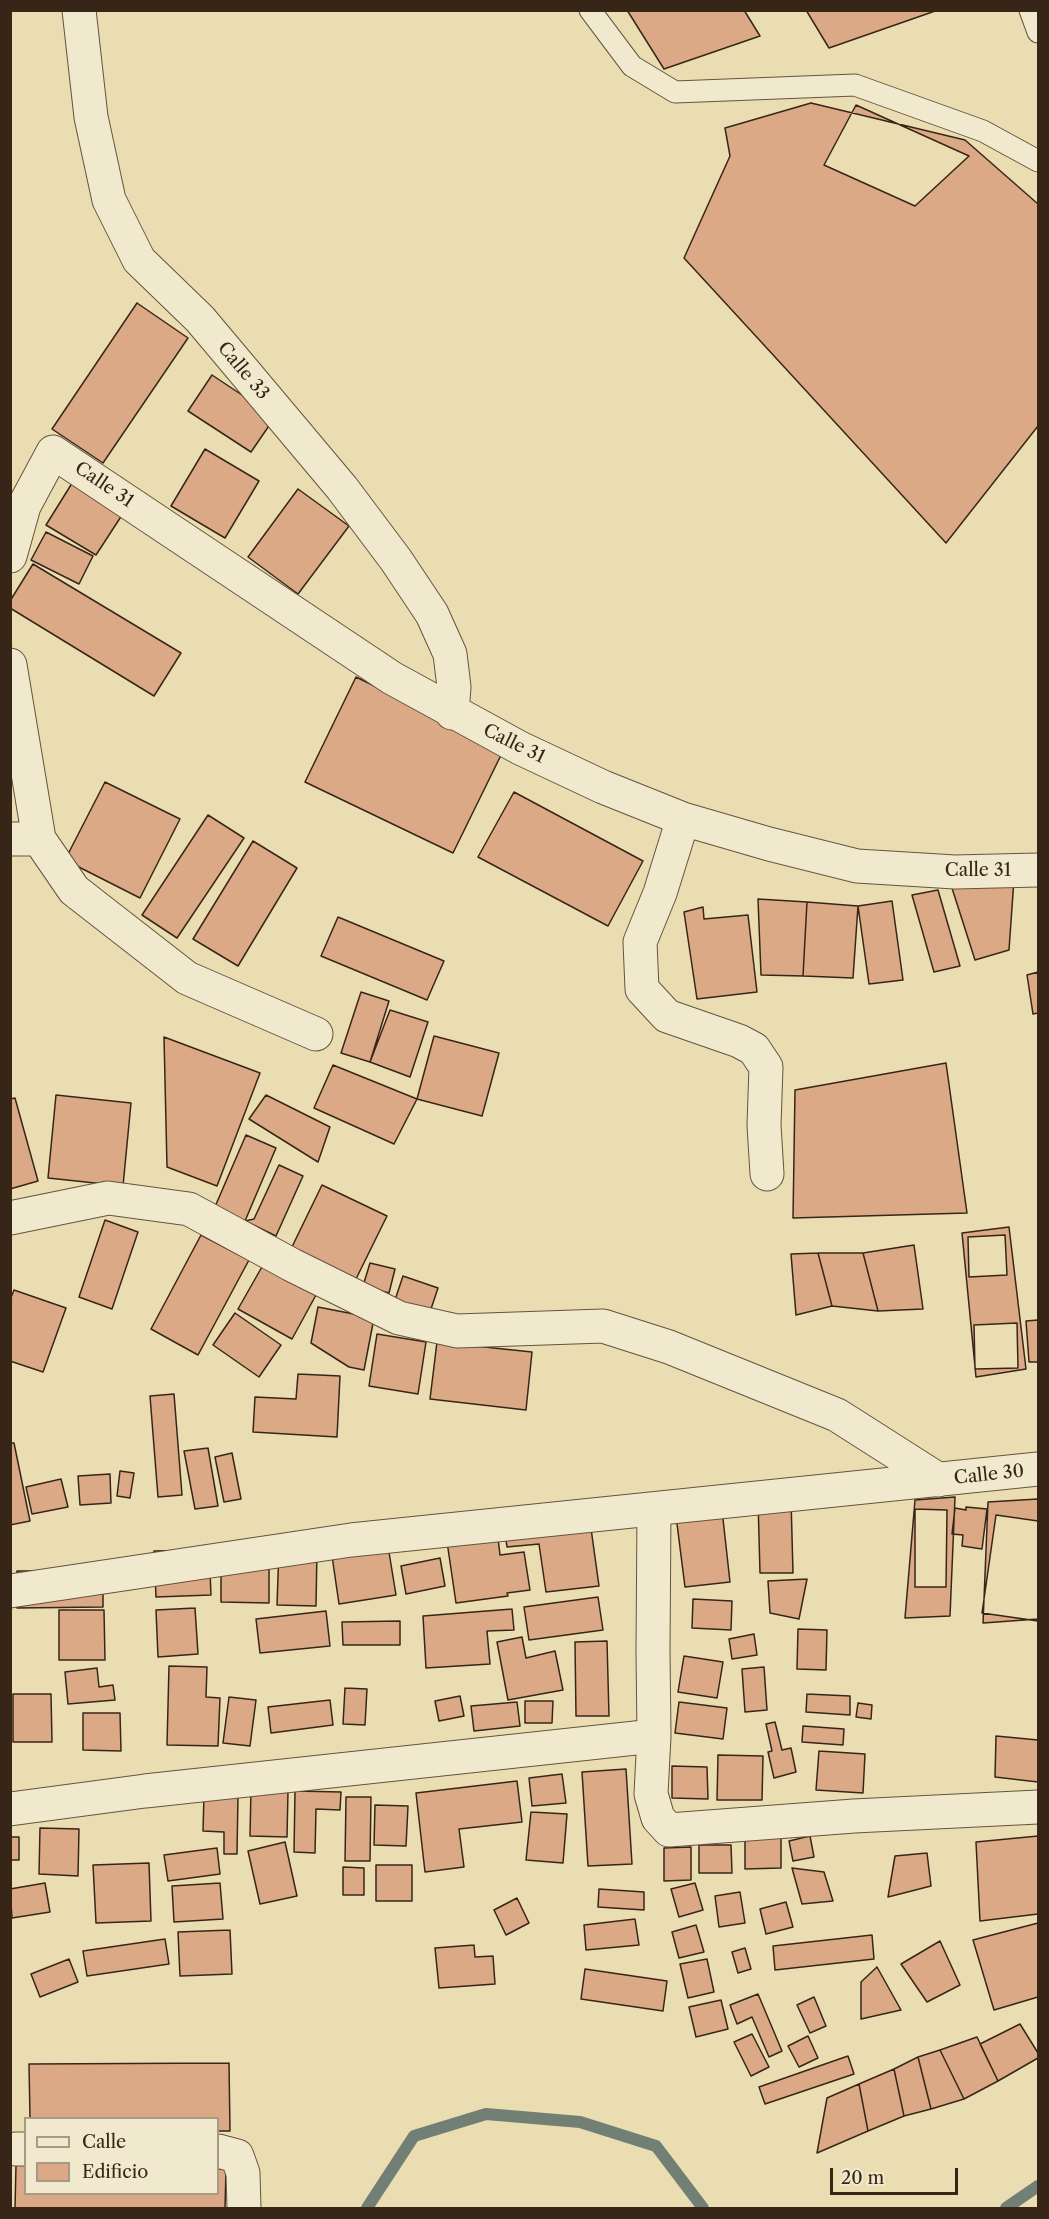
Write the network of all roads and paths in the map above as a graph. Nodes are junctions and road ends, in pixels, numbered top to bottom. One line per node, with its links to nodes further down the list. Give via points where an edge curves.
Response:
1 (79, 10): 8 (street, Calle 33, via 91,117 109,200 139,260 200,320 342,488 396,560 432,614 450,654)
2 (590, 10): 5 (lane, via 632,66 675,92 855,85 983,131)
3 (1030, 10): 4 (lane)
4 (1038, 32)
5 (1038, 161)
6 (10, 556): 8 (street, Calle 31, via 24,506 53,452 392,678)
7 (10, 665): 10 (street)
8 (452, 713): 9 (street, Calle 31, via 603,787)
9 (683, 819): 11 (street, Calle 31, via 857,866 955,872); 13 (street, via 640,942 642,988 667,1016 754,1049 766,1067)
10 (25, 839): 12 (street, via 74,890 187,978)
11 (1038, 870)
12 (316, 1034)
13 (767, 1174)
14 (10, 1218): 16 (street, via 108,1198 189,1209 399,1318 457,1331 603,1326 728,1370 837,1415)
15 (1038, 1469): 16 (street, Calle 30)
16 (939, 1480): 17 (street, Calle 30)
17 (654, 1510): 18 (street, Calle 30, via 351,1540); 19 (street)
18 (10, 1591)
19 (654, 1736): 20 (street, via 651,1794 658,1818 669,1830); 21 (street, via 157,1789)
20 (1038, 1807)
21 (10, 1809)
22 (219, 2151): 23 (street, via 237,2156 243,2173)
23 (244, 2208)

